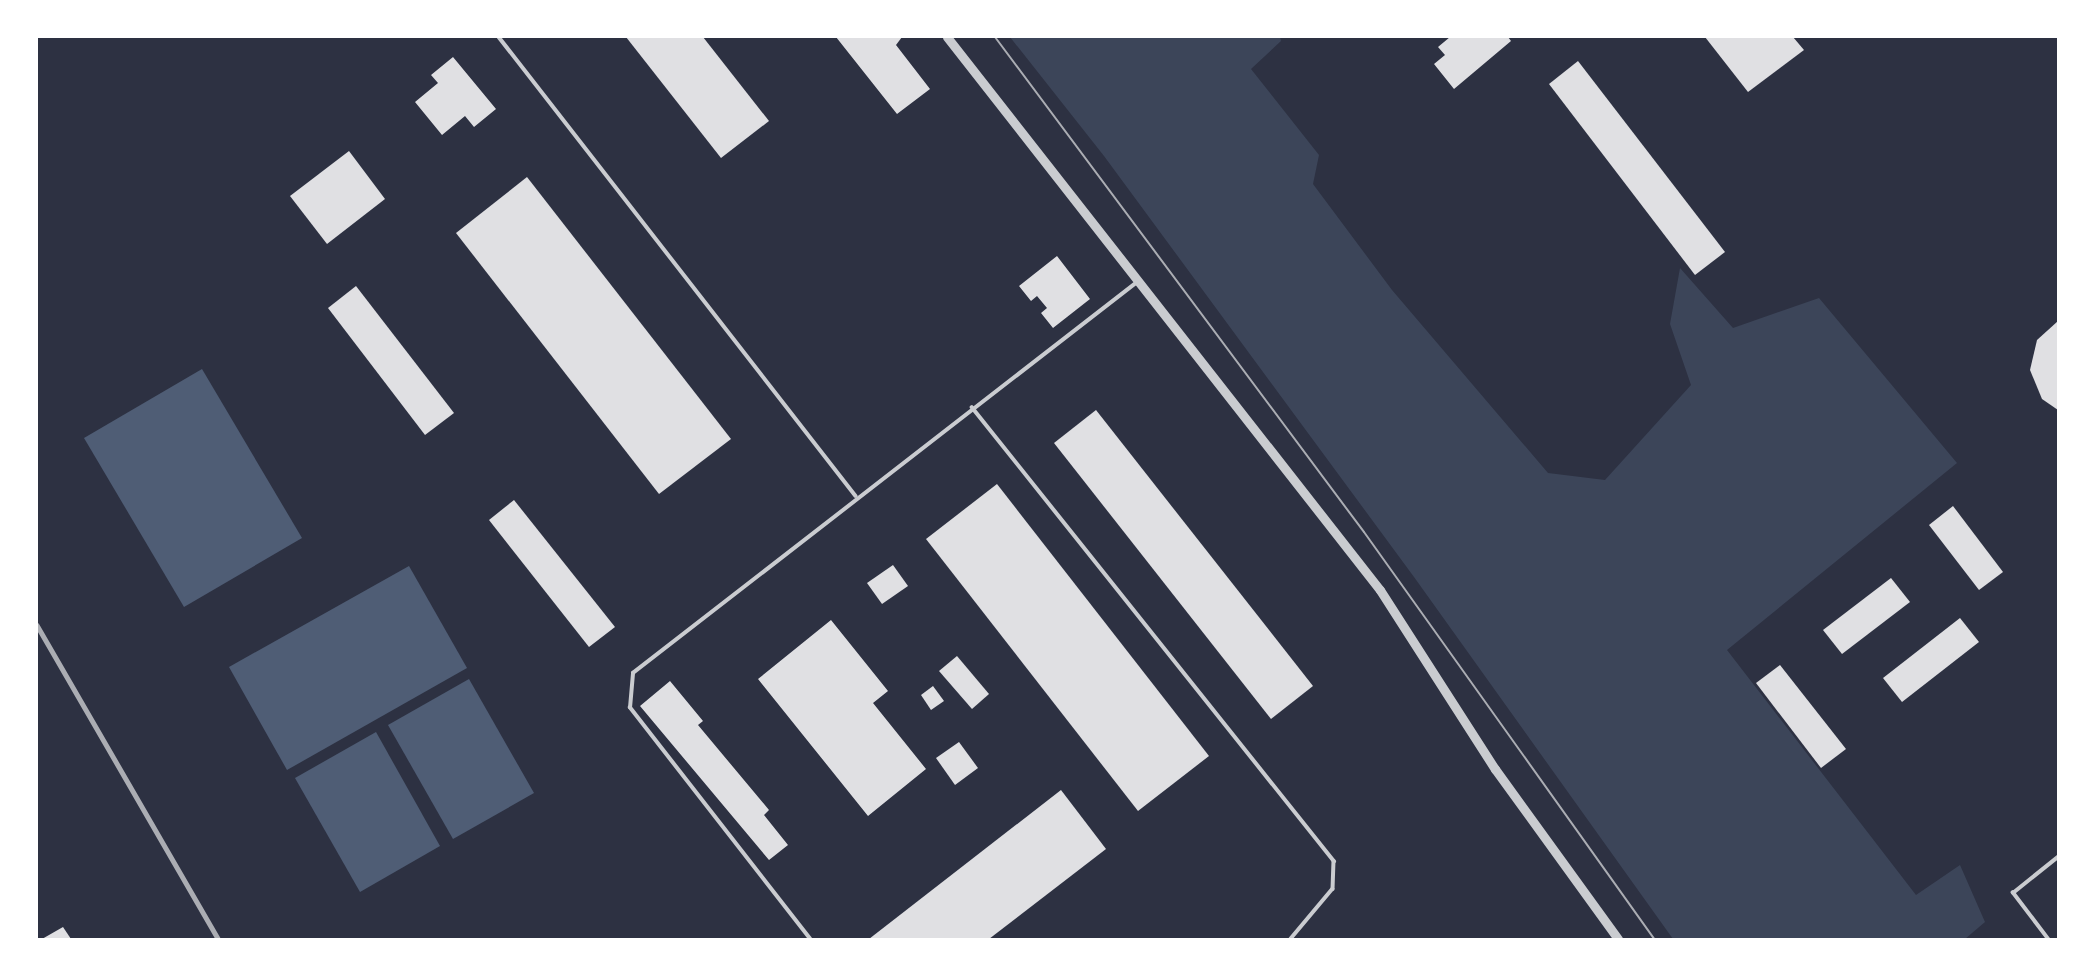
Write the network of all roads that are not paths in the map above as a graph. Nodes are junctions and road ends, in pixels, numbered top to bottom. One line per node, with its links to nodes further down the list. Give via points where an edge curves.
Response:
1 (499, 37): 5 (lane)
2 (947, 37): 3 (street)
3 (1137, 281): 4 (lane); 9 (street, via 1380,590 1495,769)
4 (972, 407): 5 (lane); 8 (lane, via 1334,860 1337,879 1333,889)
5 (856, 496): 7 (lane, via 633,673 630,684 630,708)
6 (2058, 857): 10 (lane, via 2013,893)
7 (810, 939)
8 (1291, 939)
9 (1618, 939)
10 (2048, 939)

